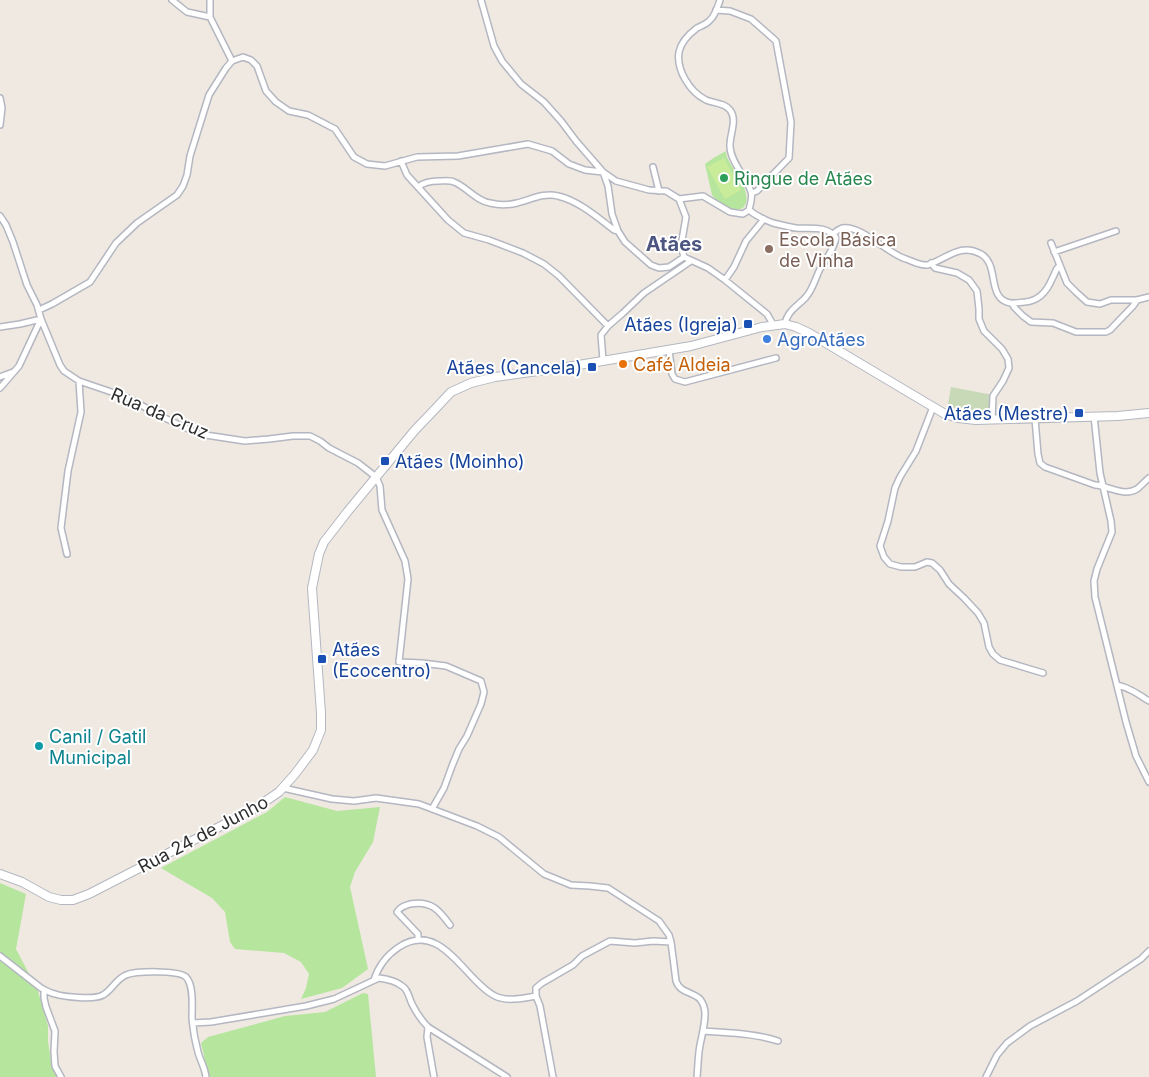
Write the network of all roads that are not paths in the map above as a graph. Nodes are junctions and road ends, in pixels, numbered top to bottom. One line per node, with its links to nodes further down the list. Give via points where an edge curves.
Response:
1 (172, 0): 6 (street, via 186,12)
2 (210, 0): 6 (street)
3 (481, 0): 12 (street, via 494,46 502,61 521,84 550,108)
4 (720, 0): 5 (street)
5 (716, 10): 15 (street, via 711,20 691,33 680,47 681,70 700,96 732,112 729,147); 15 (street, via 730,11 751,19 776,41 791,122 789,158)
6 (210, 17): 7 (street)
7 (232, 61): 10 (street, via 243,57 251,60 257,66 266,92 276,102 289,111 308,115 335,129 354,157 367,164 385,166); 33 (street, via 209,95 178,195 137,223 116,243 90,282)
8 (0, 98): 9 (street)
9 (0, 126)
10 (401, 161): 12 (street, via 417,157 458,156 528,144 552,151 569,164 585,170); 13 (street, via 407,175)
11 (653, 167): 14 (street)
12 (603, 172): 14 (street, via 616,181); 21 (street)
13 (418, 187): 21 (street, via 432,181 453,181 488,203 504,205 556,195 582,207); 36 (street, via 464,233 523,253 544,264)
14 (659, 191): 16 (street, via 666,191)
15 (752, 193): 17 (street)
16 (679, 199): 17 (street, via 703,196 730,212 743,214); 25 (street, via 686,217 681,246)
17 (749, 210): 19 (street)
18 (0, 216): 33 (street, Rua da Cruz)
19 (764, 219): 22 (street, via 797,228 822,229); 29 (street, via 746,241)
20 (1116, 230): 24 (street)
21 (618, 231): 25 (street, via 625,242 651,265 668,267)
22 (833, 234): 27 (street, via 844,227 854,229 899,257 917,263); 35 (street, via 836,238 834,247 807,296 786,318)
23 (1051, 243): 24 (street)
24 (1054, 252): 28 (street)
25 (684, 257): 26 (street)
26 (691, 261): 29 (street); 36 (street, via 644,293)
27 (931, 263): 32 (street, via 954,251 971,250 983,254 990,262 998,296); 50 (street, via 935,268 957,273 969,280 977,291 979,319 984,331 1008,359 1009,368 994,396)
28 (1059, 266): 31 (street, via 1067,283 1087,302 1100,304 1110,300); 32 (street, via 1042,295 1032,301)
29 (726, 280): 37 (street, via 767,314)
30 (1149, 297): 31 (street)
31 (1136, 300): 32 (street, via 1106,332 1076,332 1054,322 1031,322)
32 (1012, 303)
33 (39, 310): 34 (street, Rua da Cruz)
34 (41, 319): 38 (street); 42 (street); 44 (street, Rua da Cruz, via 60,365)
35 (786, 324): 37 (main road, Rua 24 de Junho); 46 (main road, via 809,333)
36 (608, 326): 41 (street, via 601,334)
37 (774, 326): 39 (main road, Rua 24 de Junho)
38 (0, 327)
39 (669, 350): 40 (street, via 672,374 675,379 685,382); 41 (main road, Rua 24 de Junho)
40 (776, 358)
41 (603, 360): 51 (main road, Rua 24 de Junho, via 495,376 452,392 436,406)
42 (15, 371): 43 (street); 45 (street)
43 (0, 377)
44 (80, 381): 51 (street, Rua da Cruz, via 138,402 199,434 245,440 310,436); 54 (street, via 81,412 68,471 61,525)
45 (0, 388)
46 (933, 408): 50 (main road, via 958,418); 55 (street, via 916,451 895,488 880,546 884,557 890,564 901,567 932,563 978,613 993,654 1000,660)
47 (1149, 413): 48 (main road)
48 (1094, 416): 49 (main road); 53 (street)
49 (1035, 419): 50 (main road); 53 (street, via 1038,454 1044,467)
50 (992, 420)
51 (376, 478): 59 (main road, Rua 24 de Junho, via 332,531 319,554 312,588 321,730 314,750); 60 (street, via 382,510 405,561 408,578 399,662 446,666 480,681 484,692)
52 (1149, 478): 53 (street, via 1130,492)
53 (1103, 486): 56 (street, via 1112,532 1097,569 1095,597)
54 (67, 554)
55 (1043, 673)
56 (1117, 685): 57 (street, via 1131,689); 58 (street, via 1136,756)
57 (1149, 701)
58 (1149, 782)
59 (283, 788): 60 (street, via 332,799 376,798); 61 (main road, Rua 24 de Junho, via 254,809 73,900 49,897)
60 (432, 809): 64 (street, via 499,837 544,874 570,884 608,888 659,921)
61 (0, 874)
62 (450, 925): 63 (street, via 435,907 417,903 404,906 397,912 418,934)
63 (418, 940): 67 (street, via 392,951 376,972); 69 (street, via 434,943 449,953 486,991 497,997 519,999)
64 (671, 942): 69 (street, via 610,941 542,983 536,988); 72 (street, via 678,986 704,1005)
65 (1149, 950): 80 (street, via 1141,959 1077,1001 1007,1042)
66 (0, 956): 68 (street)
67 (374, 980): 70 (street, via 334,999 306,1006); 71 (street, via 387,979 406,989 411,1003)
68 (44, 990): 70 (street, via 56,995 98,998 124,976 133,973 180,974 186,977 191,990); 74 (street, via 54,1031 55,1066)
69 (536, 996): 78 (street)
70 (193, 1023): 75 (street)
71 (428, 1027): 76 (street); 77 (street)
72 (702, 1031): 73 (street); 79 (street)
73 (778, 1041)
74 (61, 1077)
75 (206, 1077)
76 (434, 1077)
77 (507, 1077)
78 (553, 1077)
79 (697, 1077)
80 (986, 1077)

